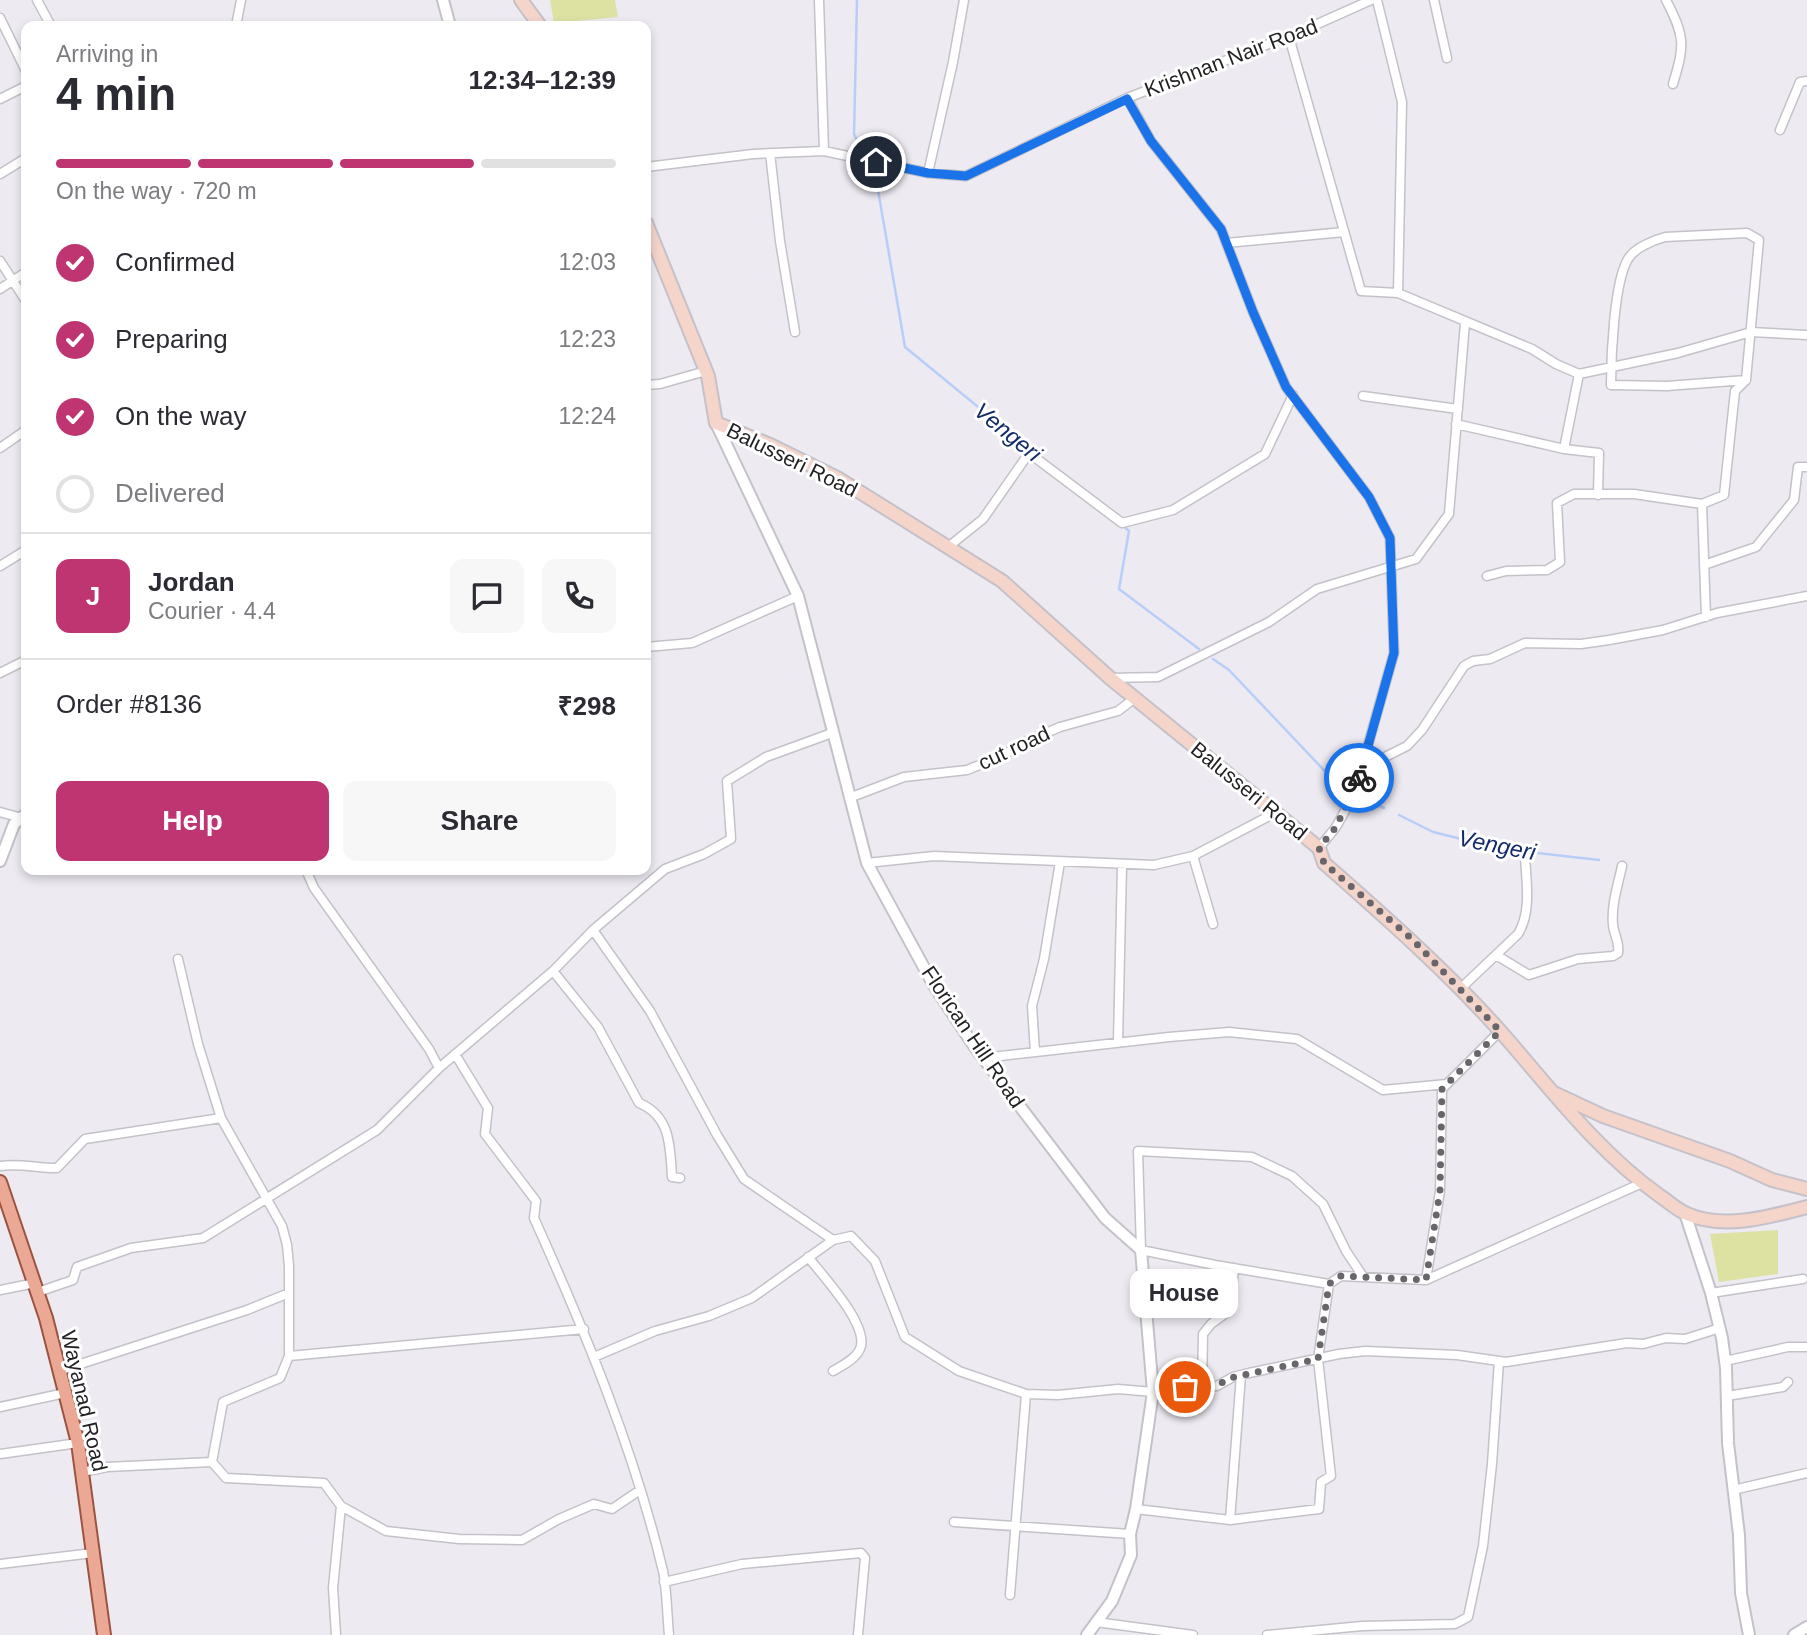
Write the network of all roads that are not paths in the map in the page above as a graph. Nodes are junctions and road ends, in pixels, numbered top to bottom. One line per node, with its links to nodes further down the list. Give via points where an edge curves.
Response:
1 (37, 0): 12 (street)
2 (241, 0): 13 (street)
3 (443, 0): 14 (street)
4 (521, 0): 15 (main road)
5 (818, 0): 25 (street)
6 (964, 0): 29 (street)
7 (1371, 0): 16 (street, Krishnan Nair Road)
8 (1377, 0): 39 (street, via 1402,102)
9 (1434, 0): 18 (street)
10 (1666, 0): 20 (street, via 1682,36)
11 (0, 18): 17 (street)
12 (48, 21)
13 (237, 21)
14 (449, 21)
15 (536, 21)
16 (1289, 37): 22 (street, Krishnan Nair Road); 31 (street)
17 (21, 53)
18 (1447, 58)
19 (1807, 81): 24 (street, via 1800,82)
20 (1674, 84)
21 (21, 89): 23 (street)
22 (1127, 99): 29 (street, Krishnan Nair Road, via 966,176); 33 (street, via 1151,141 1221,229)
23 (0, 100)
24 (1780, 130)
25 (824, 151): 26 (street, Krishnan Nair Road); 29 (street, Krishnan Nair Road)
26 (770, 153): 28 (street, Krishnan Nair Road); 42 (street)
27 (21, 161): 30 (street)
28 (651, 166)
29 (928, 173)
30 (0, 174)
31 (1344, 232): 33 (street); 39 (street, via 1361,291)
32 (651, 235): 45 (main road)
33 (1226, 243): 49 (street)
34 (0, 261): 36 (street)
35 (21, 275): 36 (street)
36 (13, 280): 37 (street); 38 (street)
37 (0, 289)
38 (21, 293)
39 (1398, 293): 40 (street)
40 (1465, 323): 46 (street, via 1532,349); 51 (street)
41 (1751, 331): 43 (street); 44 (street); 44 (street, via 1759,240 1746,233 1665,237 1628,257 1620,281); 47 (street)
42 (795, 332)
43 (1807, 335)
44 (1611, 367): 46 (street); 47 (street, via 1611,385)
45 (706, 372): 48 (street); 52 (main road)
46 (1579, 374): 56 (street)
47 (1746, 380): 59 (street, via 1735,391 1724,495)
48 (651, 384)
49 (1293, 395): 60 (street, via 1265,454 1173,510 1122,523 1029,453 983,519); 62 (street, via 1369,497 1390,538)
50 (1363, 396): 51 (street)
51 (1458, 409): 53 (street)
52 (716, 423): 60 (main road, Balusseri Road, via 839,479); 66 (street, Florican Hill Road)
53 (1456, 425): 56 (street); 62 (street, via 1449,514 1416,559)
54 (21, 433): 55 (street)
55 (0, 448)
56 (1564, 449): 58 (street, via 1599,453)
57 (1807, 467): 63 (street, via 1798,467 1794,500 1756,547)
58 (1598, 495): 59 (street, via 1634,494); 65 (street, via 1574,494 1557,503 1560,562 1547,570)
59 (1702, 503): 63 (street)
60 (948, 547): 72 (main road, Balusseri Road, via 1002,581)
61 (21, 553): 64 (street)
62 (1391, 565): 72 (street, via 1317,589 1269,622 1158,677); 75 (street, via 1394,653)
63 (1704, 565): 68 (street)
64 (0, 566)
65 (1487, 576)
66 (798, 596): 69 (street, via 692,642); 74 (street, Florican Hill Road)
67 (1807, 596): 68 (street)
68 (1706, 617): 75 (street, via 1663,630 1580,644 1525,643 1464,666 1415,738 1371,764)
69 (651, 646)
70 (21, 662): 71 (street)
71 (0, 673)
72 (1110, 678): 73 (main road, Balusseri Road)
73 (1135, 698): 76 (street, cut road, via 1118,711 1060,727 967,770 904,777); 78 (main road, Balusseri Road)
74 (832, 733): 76 (street, Florican Hill Road); 91 (street, via 766,757 727,781 731,839 665,869)
75 (1354, 791): 81 (street)
76 (849, 798): 86 (street, Florican Hill Road)
77 (0, 812): 79 (street)
78 (1275, 813): 81 (main road, Balusseri Road); 83 (street)
79 (21, 816)
80 (21, 818): 84 (street, via 14,824)
81 (1319, 848): 95 (main road, Balusseri Road, via 1324,863 1412,939)
82 (1525, 855): 92 (street, via 1524,924)
83 (1193, 856): 87 (street, via 1154,865); 90 (street)
84 (0, 861)
85 (1060, 862): 86 (street, via 934,856); 87 (street); 98 (street, via 1032,1006)
86 (867, 863): 100 (street, Florican Hill Road, via 933,984)
87 (1122, 865): 97 (street)
88 (1622, 866): 92 (street, via 1613,926 1618,953 1578,958 1528,975)
89 (308, 875): 101 (street)
90 (1213, 924)
91 (593, 930): 94 (street); 113 (street, via 650,1011 744,1179)
92 (1496, 955): 95 (street)
93 (178, 959): 104 (street)
94 (553, 971): 99 (street); 106 (street, via 598,1027 639,1103 653,1108 670,1137 672,1177)
95 (1460, 989): 96 (main road, Balusseri Road)
96 (1500, 1031): 102 (street); 103 (main road, Balusseri Road)
97 (1118, 1042): 98 (street); 102 (street, via 1228,1032 1297,1039 1383,1090)
98 (1035, 1052): 100 (street)
99 (455, 1054): 101 (street); 126 (street, via 488,1108 485,1134 536,1202 534,1218)
100 (983, 1058): 114 (street, Florican Hill Road, via 1105,1218)
101 (439, 1068): 110 (street, via 377,1130)
102 (1447, 1084): 119 (street, via 1442,1089 1440,1191)
103 (1549, 1090): 108 (main road, Balusseri Road); 109 (main road, via 1603,1116)
104 (221, 1118): 105 (street, via 85,1139 57,1168 20,1163); 110 (street)
105 (0, 1166)
106 (680, 1178)
107 (0, 1182): 121 (main road, Wayanad Road)
108 (1642, 1183): 112 (main road, Balusseri Road); 119 (street)
109 (1807, 1189)
110 (265, 1199): 121 (street, via 203,1238 131,1248 77,1267 73,1280); 123 (street, via 282,1226 287,1245)
111 (1807, 1207): 112 (main road, Balusseri Road, via 1726,1222)
112 (1685, 1213): 124 (street)
113 (833, 1240): 115 (street); 140 (street, via 851,1236 875,1261 905,1338 959,1371)
114 (1141, 1250): 116 (street); 117 (street, via 1138,1151 1252,1157 1292,1176 1323,1205); 138 (street)
115 (808, 1257): 129 (street, via 752,1298); 134 (street, via 861,1334 861,1348)
116 (1234, 1268): 120 (street); 137 (street, via 1230,1310 1203,1334)
117 (1362, 1275): 119 (street); 120 (street, via 1341,1276)
118 (1803, 1279): 124 (street)
119 (1426, 1280)
120 (1329, 1284): 130 (street)
121 (36, 1287): 122 (street); 133 (main road, Wayanad Road)
122 (0, 1290)
123 (289, 1293): 128 (street); 133 (street)
124 (1711, 1293): 125 (street)
125 (1720, 1328): 131 (street, via 1685,1339); 132 (street)
126 (584, 1329): 128 (street); 129 (street)
127 (1807, 1347): 132 (street)
128 (289, 1356): 145 (street, via 280,1378 223,1402)
129 (594, 1357): 148 (street)
130 (1318, 1359): 131 (street, via 1365,1351); 135 (street); 152 (street, via 1331,1476 1321,1482 1319,1509)
131 (1499, 1361): 168 (street, via 1493,1464 1468,1617 1455,1624)
132 (1725, 1361): 141 (street)
133 (59, 1371): 139 (main road, Wayanad Road)
134 (833, 1371)
135 (1241, 1375): 137 (street); 152 (street)
136 (1788, 1382): 141 (street, via 1783,1387)
137 (1202, 1387): 138 (street)
138 (1153, 1392): 140 (street, via 1118,1389); 151 (street)
139 (65, 1393): 142 (street); 143 (main road, Wayanad Road)
140 (1026, 1394): 154 (street)
141 (1727, 1396): 149 (street)
142 (0, 1407)
143 (78, 1443): 144 (street); 146 (main road, Wayanad Road)
144 (0, 1454)
145 (212, 1462): 146 (street); 150 (street, via 226,1478 324,1483)
146 (82, 1472): 156 (main road, Wayanad Road)
147 (1807, 1473): 149 (street)
148 (640, 1490): 150 (street, via 612,1509 594,1504 522,1540 386,1531); 158 (street)
149 (1734, 1490): 169 (street, via 1741,1593)
150 (341, 1506): 163 (street, via 333,1588)
151 (1136, 1509): 152 (street); 155 (street)
152 (1230, 1520)
153 (954, 1522): 154 (street)
154 (1016, 1527): 155 (street); 159 (street)
155 (1130, 1534): 160 (street, via 1131,1555 1112,1601)
156 (93, 1553): 157 (street); 162 (main road, Wayanad Road)
157 (0, 1564)
158 (664, 1582): 164 (street); 165 (street, via 742,1564 861,1553 865,1558)
159 (1010, 1595)
160 (1096, 1622): 166 (street); 167 (street)
161 (1807, 1627): 170 (street)
162 (104, 1635)
163 (336, 1635)
164 (669, 1635)
165 (858, 1635)
166 (1087, 1635)
167 (1193, 1635)
168 (1267, 1635)
169 (1749, 1635)
170 (1794, 1635)

